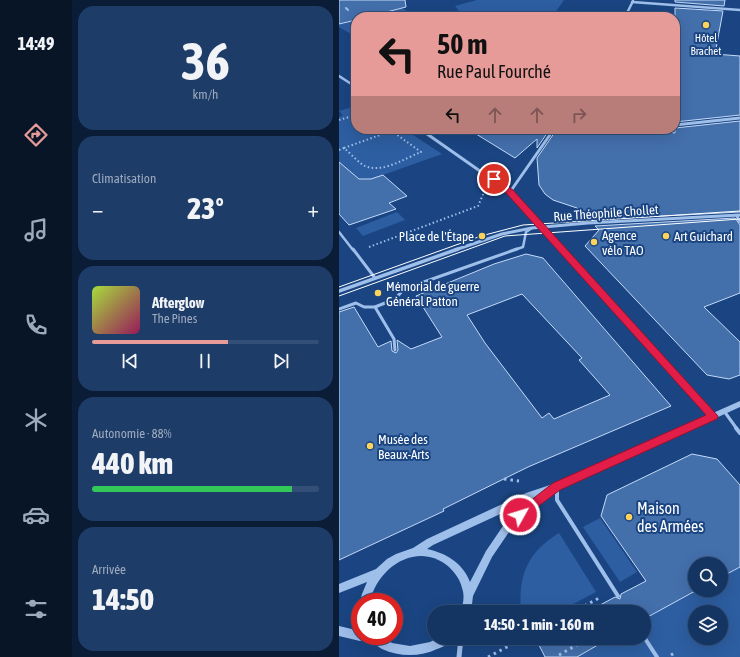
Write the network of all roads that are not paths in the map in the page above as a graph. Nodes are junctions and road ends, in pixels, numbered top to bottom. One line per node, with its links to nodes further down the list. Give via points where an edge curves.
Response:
1 (633, 1): 2 (street); 3 (street)
2 (740, 10)
3 (628, 12)
4 (339, 76): 5 (street)
5 (351, 84)
6 (740, 118): 7 (street)
7 (680, 124)
8 (427, 134): 10 (street)
9 (551, 134): 10 (street)
10 (510, 192): 13 (street)
11 (738, 216): 12 (street); 13 (street, Rue Théophile Chollet)
12 (740, 222)
13 (541, 227): 14 (street, Rue Théophile Chollet); 23 (street)
14 (532, 228): 16 (street, Rue Théophile Chollet, via 502,234); 18 (lane, via 526,232 523,247 404,289 394,301)
15 (339, 232): 16 (lane)
16 (375, 278): 17 (street, Rue Théophile Chollet)
17 (339, 291)
18 (375, 308): 19 (lane, via 356,303); 20 (lane, via 394,339)
19 (339, 309)
20 (395, 350)
21 (740, 404): 22 (street)
22 (724, 411): 23 (street); 24 (lane)
23 (713, 416): 25 (street)
24 (740, 433)
25 (557, 487): 26 (street, via 529,496 430,542); 30 (street, via 508,526 489,554); 31 (lane, via 557,500)
26 (415, 552): 27 (street, via 389,563); 30 (street, via 432,553 446,558 457,567 465,579)
27 (378, 573): 28 (street); 29 (street)
28 (339, 589)
29 (367, 593)
30 (469, 594): 32 (street)
31 (618, 596)
32 (467, 605)
33 (339, 631): 34 (street)
34 (351, 634)
35 (385, 645): 36 (street, via 406,652 423,651)
36 (438, 645)
37 (460, 645): 39 (street)
38 (649, 645): 40 (lane)
39 (459, 657)
40 (657, 657)

